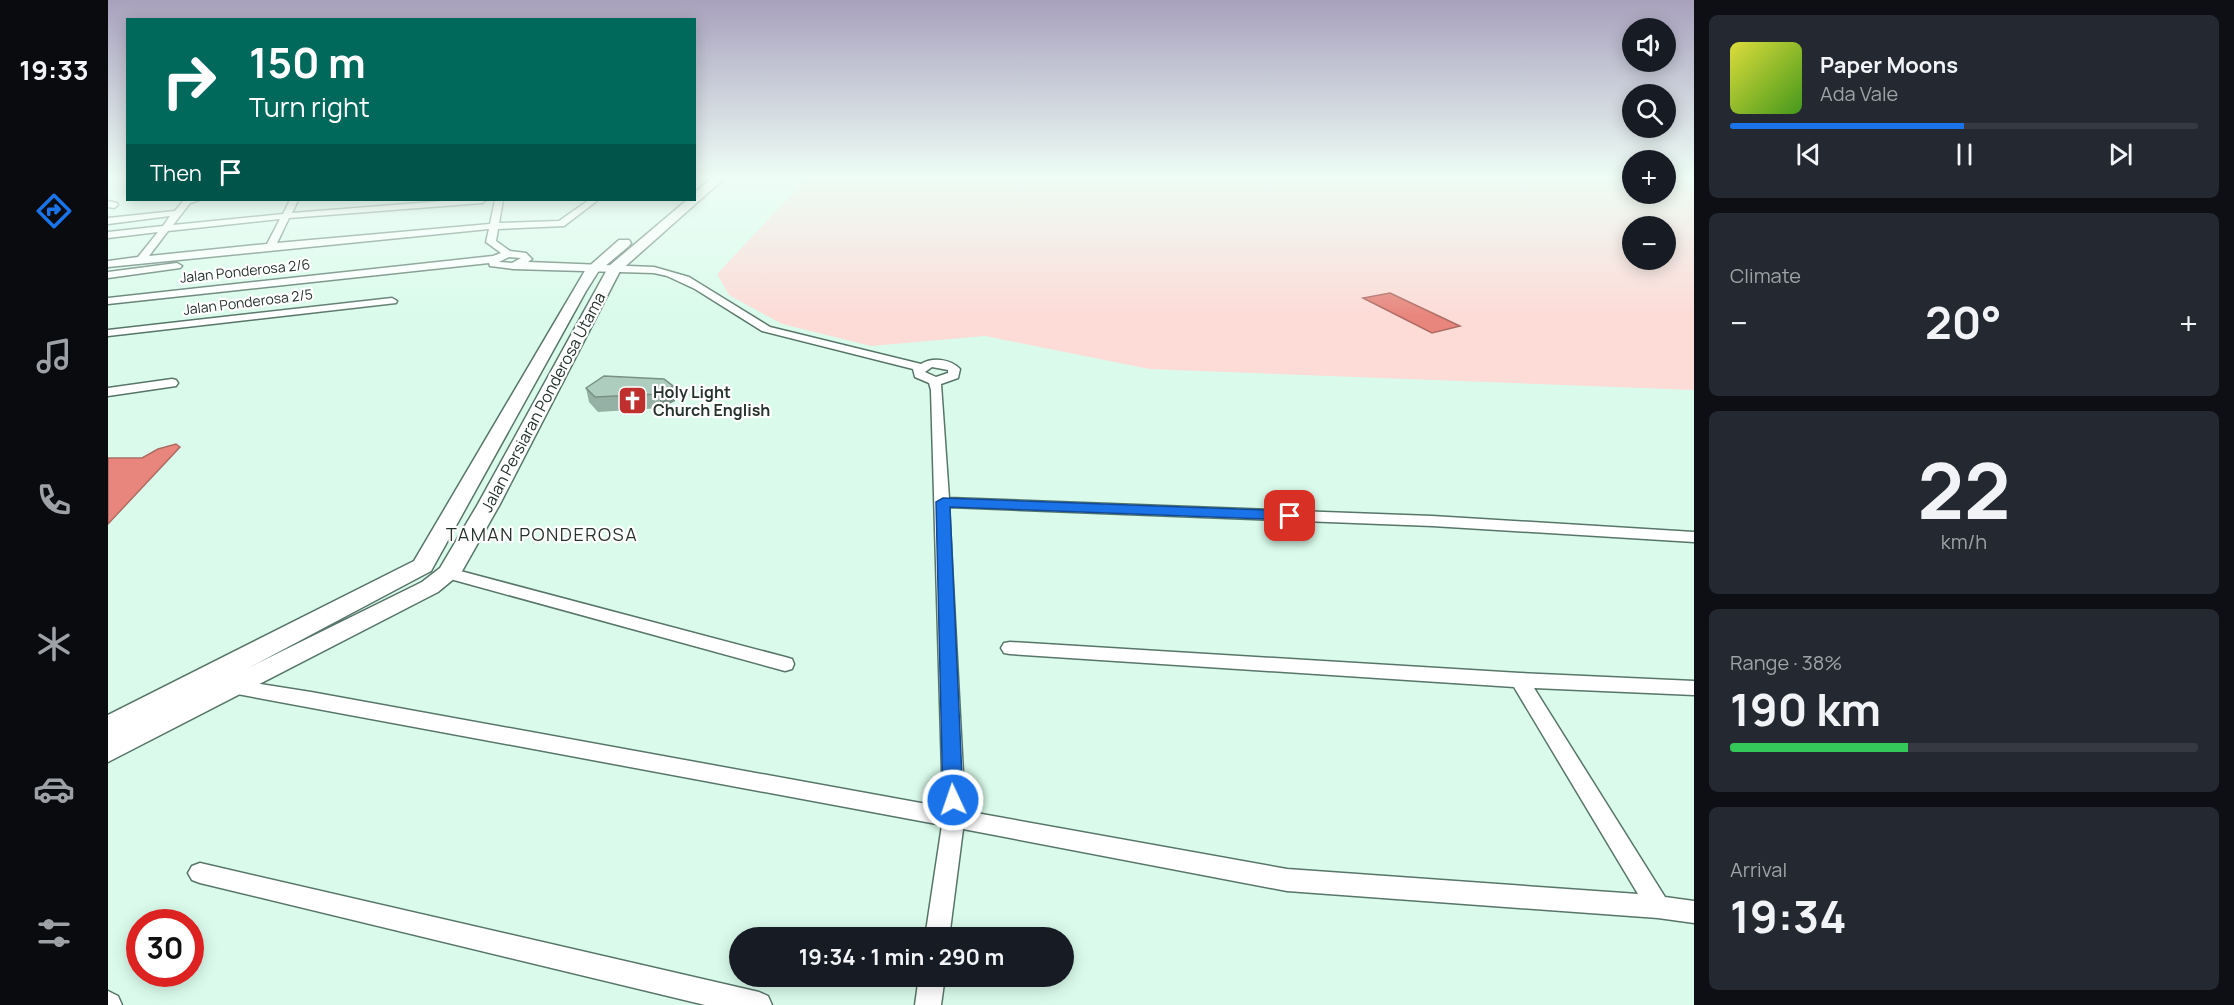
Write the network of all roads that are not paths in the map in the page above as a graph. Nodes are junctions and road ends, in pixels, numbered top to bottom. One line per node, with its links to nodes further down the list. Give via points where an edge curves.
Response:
1 (170, 223): 10 (street)
2 (217, 223): 10 (street)
3 (283, 223): 13 (street)
4 (374, 223): 11 (street)
5 (495, 223): 9 (street)
6 (563, 223): 9 (street)
7 (652, 223): 24 (main road, Jalan Persiaran Ponderosa Utama)
8 (677, 223): 20 (main road, Jalan Persiaran Ponderosa Utama)
9 (494, 226): 11 (street); 15 (street, via 491,242)
10 (166, 228): 12 (street); 17 (street)
11 (371, 229): 13 (street)
12 (108, 235)
13 (271, 246): 17 (street)
14 (357, 247): 25 (street)
15 (508, 254): 16 (street); 18 (street)
16 (527, 258): 19 (street); 22 (street)
17 (141, 260): 21 (street)
18 (494, 261): 22 (street, via 503,267); 27 (street, Jalan Ponderosa 2/6)
19 (569, 261): 23 (street); 24 (street)
20 (639, 263): 24 (main road, Jalan Persiaran Ponderosa Utama); 24 (main road, via 620,274); 30 (street, via 697,284 766,329)
21 (108, 264)
22 (516, 265): 23 (street)
23 (559, 268): 24 (street)
24 (607, 269): 36 (main road, Jalan Persiaran Ponderosa Utama, via 489,504); 40 (main road, Jalan Persiaran Ponderosa Utama, via 423,566)
25 (129, 272): 26 (street); 27 (street)
26 (108, 275)
27 (108, 300)
28 (392, 300): 29 (street, Jalan Ponderosa 2/5)
29 (108, 333)
30 (920, 367): 31 (street, via 921,376); 31 (street, via 940,363 954,369 951,378)
31 (934, 381): 34 (street)
32 (172, 383): 33 (street)
33 (108, 392)
34 (943, 502): 35 (street, via 1432,521); 45 (street)
35 (1694, 537)
36 (449, 573): 38 (street); 41 (main road, Jalan Persiaran Ponderosa Utama, via 430,587)
37 (1010, 648): 39 (street)
38 (785, 664)
39 (1520, 680): 42 (street); 47 (street)
40 (202, 681): 41 (street); 43 (main road, Jalan Persiaran Ponderosa Utama)
41 (234, 688): 44 (main road, Jalan Persiaran Ponderosa Utama); 45 (street)
42 (1694, 688)
43 (108, 728)
44 (108, 751)
45 (954, 818): 47 (street, via 1287,880); 49 (street)
46 (200, 873): 51 (street)
47 (1658, 907): 48 (street)
48 (1694, 912)
49 (939, 927)
50 (930, 987): 52 (street)
51 (759, 1005)
52 (928, 1005)

